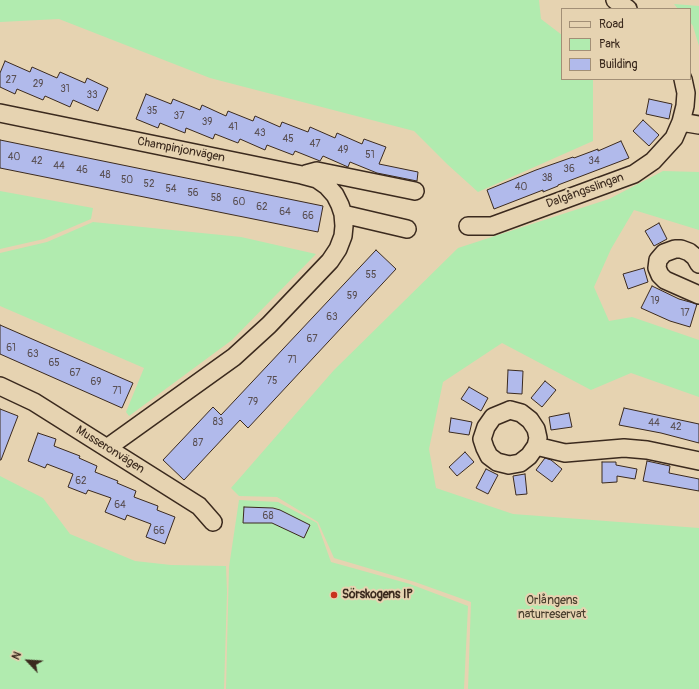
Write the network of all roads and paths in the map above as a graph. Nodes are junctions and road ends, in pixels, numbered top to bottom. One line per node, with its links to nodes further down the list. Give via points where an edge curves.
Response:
1 (615, 0): 2 (street)
2 (627, 8)
3 (684, 80): 5 (street, Dalgångsslingan, via 685,106)
4 (0, 113): 7 (street, Champinjonvägen)
5 (681, 122): 6 (street); 10 (street, Dalgångsslingan, via 674,138 663,151 634,174 492,226)
6 (699, 125)
7 (302, 175): 8 (street, via 317,171); 9 (street, Champinjonvägen, via 317,179 327,186 335,195)
8 (415, 191)
9 (343, 214): 11 (street); 16 (street, Champinjonvägen, via 343,236 330,261 251,343 234,358)
10 (468, 226)
11 (407, 229)
12 (699, 264): 13 (street, via 689,252 675,249 664,253 658,260 657,268 665,280)
13 (699, 296)
14 (0, 386): 16 (street, Musseronvägen, via 34,402)
15 (536, 446): 17 (street, via 566,453 624,448 647,450)
16 (107, 448): 18 (street, Musseronvägen, via 199,506)
17 (699, 461)
18 (213, 522)

